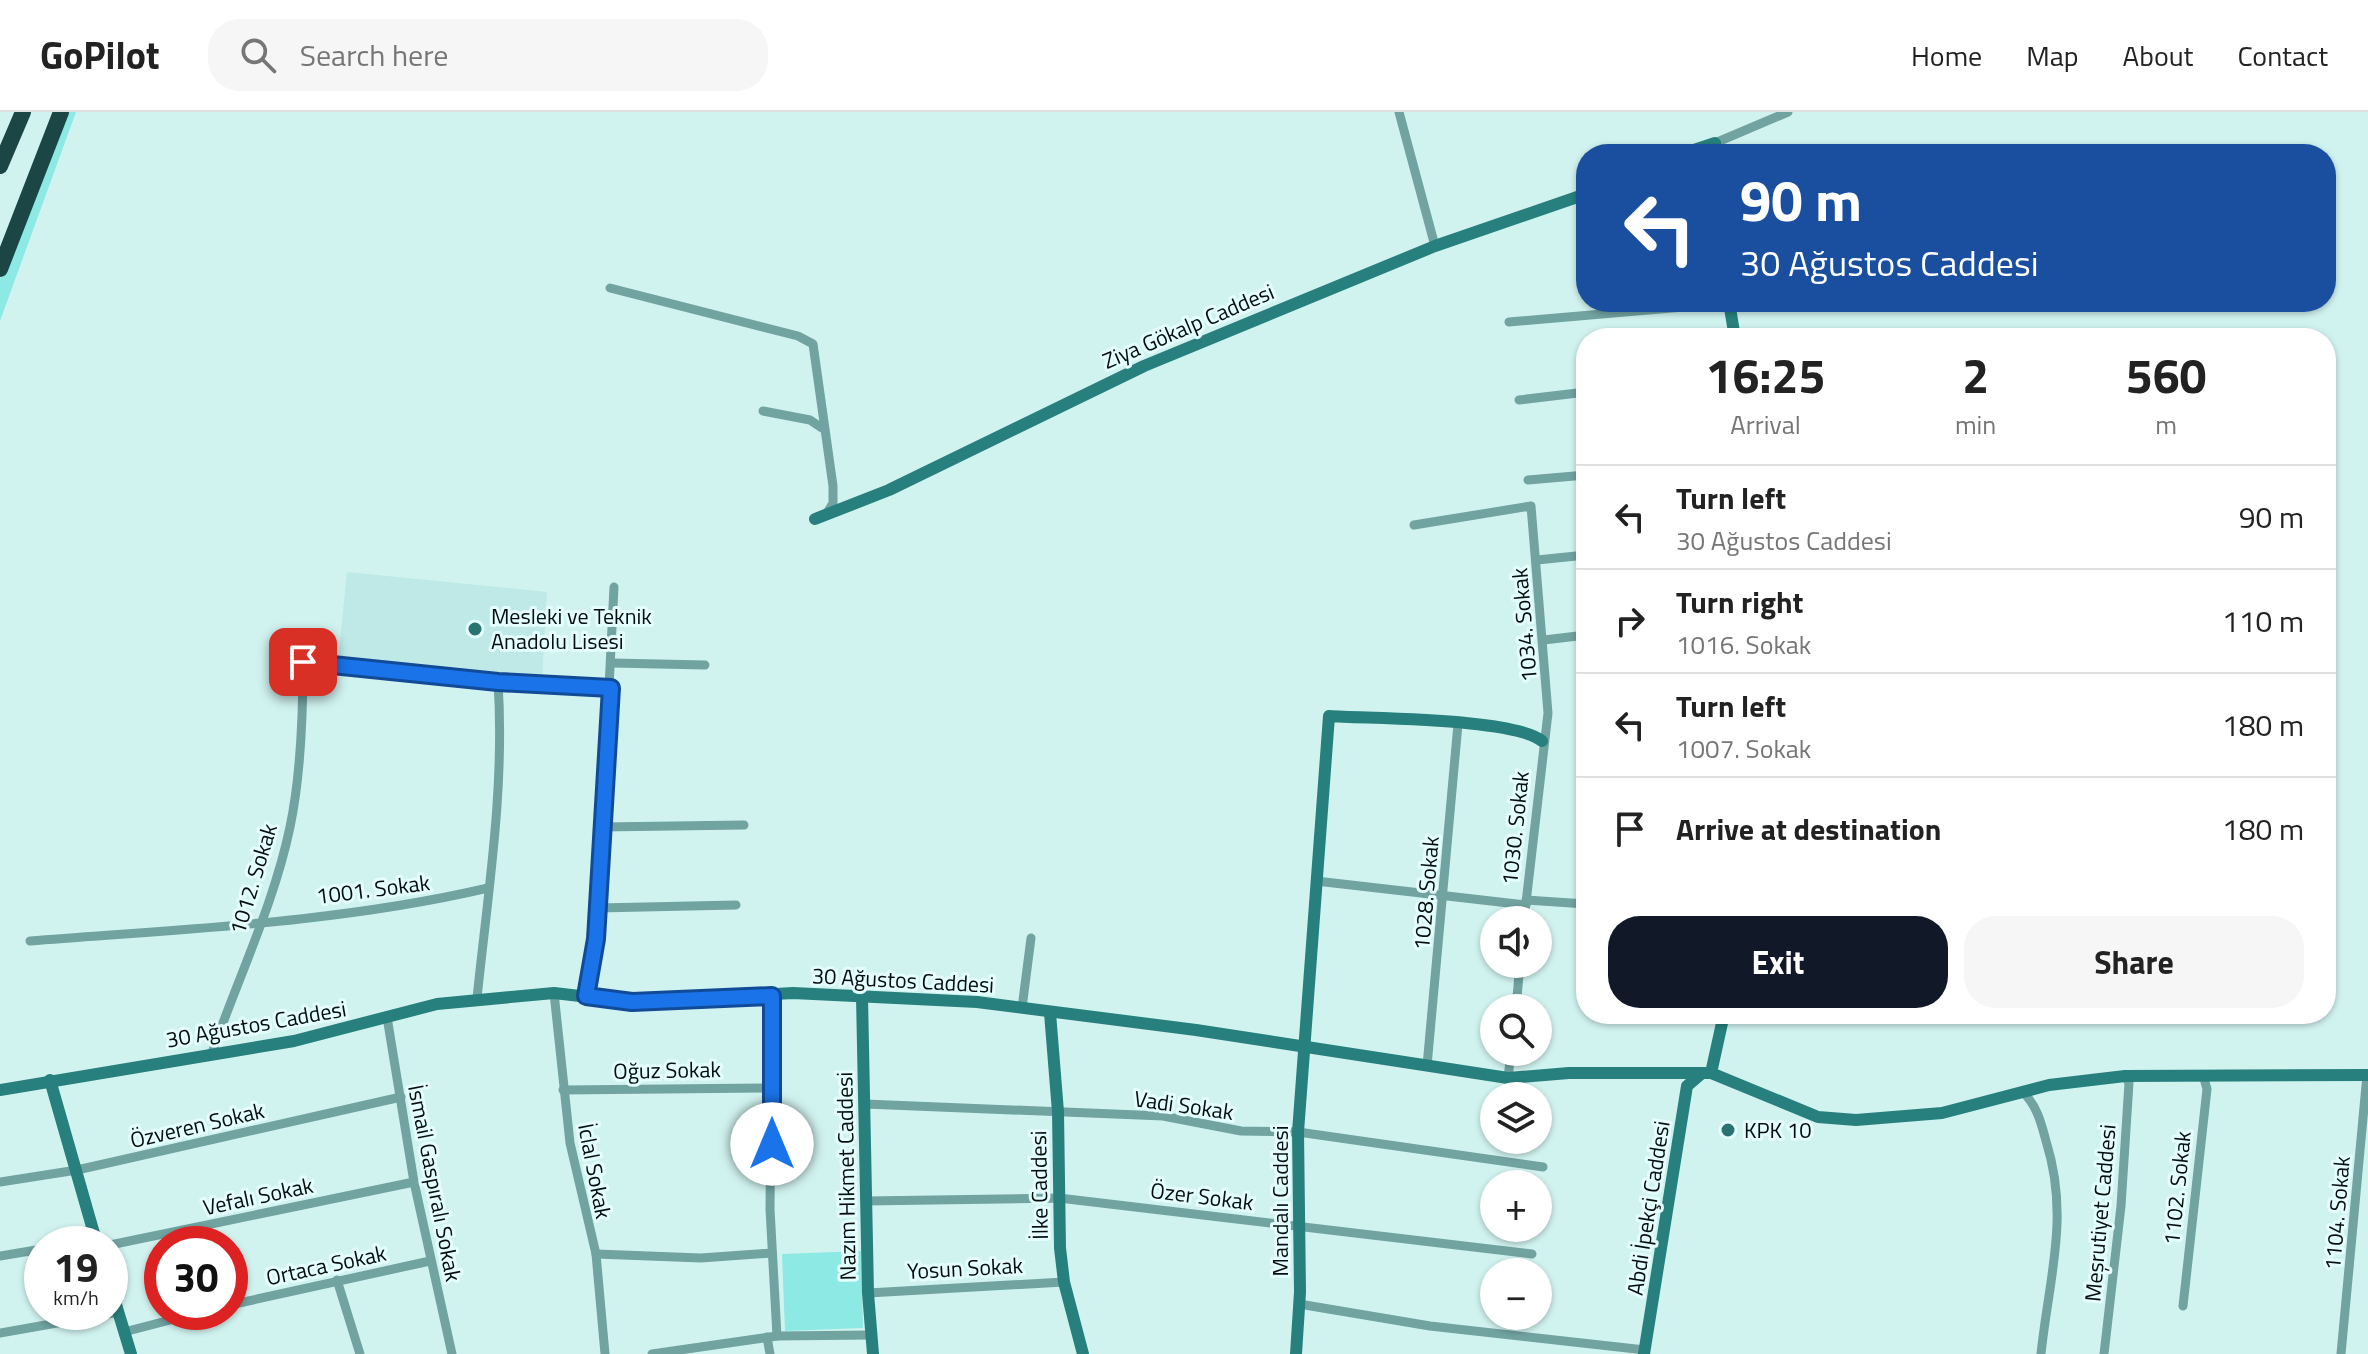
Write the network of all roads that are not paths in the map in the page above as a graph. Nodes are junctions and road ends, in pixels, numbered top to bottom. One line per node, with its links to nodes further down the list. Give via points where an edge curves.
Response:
1 (23, 112): 6 (highway)
2 (61, 112): 9 (highway)
3 (1399, 112): 8 (street)
4 (1788, 112): 5 (street)
5 (1723, 144)
6 (0, 166)
7 (1576, 197): 8 (street, Ziya Gökalp Caddesi)
8 (1435, 246): 19 (street, Ziya Gökalp Caddesi, via 1095,387 889,490)
9 (0, 269)
10 (610, 288): 16 (street, via 813,344)
11 (1620, 312): 12 (street)
12 (1509, 322)
13 (1576, 393): 14 (street)
14 (1519, 400)
15 (763, 411): 16 (street, via 810,420)
16 (822, 428): 19 (street, via 833,503)
17 (1576, 476): 18 (street)
18 (1528, 480)
19 (821, 516)
20 (1414, 525): 22 (street, 1034. Sokak, via 1531,506)
21 (1576, 556): 22 (street)
22 (1537, 560): 25 (street, 1034. Sokak)
23 (614, 587): 26 (street)
24 (1576, 636): 25 (street)
25 (1544, 640): 31 (street, 1034. Sokak, via 1548,713)
26 (612, 663): 27 (street); 29 (street)
27 (705, 665)
28 (498, 682): 29 (street); 35 (street, via 502,739); 42 (street, 1012. Sokak, via 303,662 290,826)
29 (611, 688): 33 (street)
30 (1458, 724): 31 (street, via 1498,725 1533,733); 34 (street, Mandalı Caddesi, via 1329,716); 36 (street, 1028. Sokak)
31 (1542, 741): 37 (street, 1030. Sokak)
32 (744, 825): 33 (street)
33 (602, 827): 41 (street)
34 (1316, 881): 36 (street); 54 (street, Mandalı Caddesi)
35 (488, 888): 42 (street, 1001. Sokak, via 435,900); 49 (street)
36 (1444, 897): 37 (street); 56 (street, 1028. Sokak)
37 (1526, 902): 38 (street); 40 (street, 1030. Sokak)
38 (1576, 904)
39 (736, 905): 41 (street)
40 (1526, 906)
41 (598, 908): 46 (street)
42 (262, 921): 44 (street, 1001. Sokak, via 174,933); 55 (street, 1012. Sokak)
43 (1031, 938): 50 (street)
44 (30, 941)
45 (554, 993): 46 (street, 30 Ağustos Caddesi); 49 (street, 30 Ağustos Caddesi); 66 (street, İclal Sokak)
46 (586, 996): 47 (street, 30 Ağustos Caddesi, via 632,1002)
47 (772, 996): 48 (street, 30 Ağustos Caddesi); 64 (street)
48 (862, 997): 50 (street, 30 Ağustos Caddesi); 69 (street, Nazım Hikmet Caddesi)
49 (477, 998): 52 (street, 30 Ağustos Caddesi)
50 (1022, 1008): 51 (street, 30 Ağustos Caddesi)
51 (1050, 1013): 54 (street, 30 Ağustos Caddesi); 70 (street, İlke Caddesi)
52 (387, 1017): 55 (street, 30 Ağustos Caddesi, via 294,1041); 68 (street, İsmail Gaspıralı Sokak)
53 (1721, 1024): 58 (street, Abdi İpekçi Caddesi)
54 (1306, 1048): 56 (street, 30 Ağustos Caddesi); 71 (street, Mandalı Caddesi)
55 (212, 1053): 63 (street, 30 Ağustos Caddesi)
56 (1427, 1066): 62 (street, 30 Ağustos Caddesi)
57 (1509, 1066): 62 (street)
58 (1706, 1073): 62 (street, 30 Ağustos Caddesi); 67 (street, via 1818,1117 1856,1120 1942,1113); 99 (street, Abdi İpekçi Caddesi, via 1687,1086)
59 (2203, 1075): 60 (street); 61 (street); 92 (street, 1102. Sokak, via 2207,1089)
60 (2368, 1075): 111 (street, 1104. Sokak)
61 (2125, 1076): 67 (street); 110 (street, Meşrutiyet Caddesi, via 2129,1083 2121,1206)
62 (1508, 1078)
63 (50, 1080): 65 (street, 30 Ağustos Caddesi); 73 (street)
64 (772, 1088): 66 (street, Oğuz Sokak); 82 (street)
65 (0, 1090)
66 (563, 1090): 83 (street, İclal Sokak)
67 (2023, 1092): 109 (street, via 2035,1104 2056,1170 2060,1218)
68 (401, 1097): 73 (street, Özveren Sokak); 75 (street, İsmail Gaspıralı Sokak)
69 (865, 1104): 70 (street, Vadi Sokak); 77 (street, Nazım Hikmet Caddesi)
70 (1058, 1112): 71 (street, Vadi Sokak, via 1163,1116 1241,1131); 76 (street, İlke Caddesi)
71 (1298, 1132): 72 (street, Vadi Sokak); 79 (street, Mandalı Caddesi)
72 (1543, 1167)
73 (77, 1170): 74 (street, Özveren Sokak); 78 (street)
74 (0, 1182)
75 (414, 1182): 80 (street, Vefalı Sokak); 86 (street, İsmail Gaspıralı Sokak)
76 (1059, 1198): 77 (street, Özer Sokak); 79 (street, Özer Sokak); 88 (street, İlke Caddesi)
77 (866, 1201): 89 (street, Nazım Hikmet Caddesi)
78 (93, 1226)
79 (1299, 1226): 84 (street, Özer Sokak); 91 (street, Mandalı Caddesi)
80 (128, 1241)
81 (24, 1252): 85 (street)
82 (772, 1253): 83 (street, via 701,1258); 98 (street)
83 (596, 1254): 103 (street, İclal Sokak)
84 (1532, 1254)
85 (0, 1256)
86 (430, 1261): 87 (street, Ortaca Sokak); 102 (street, İsmail Gaspıralı Sokak)
87 (337, 1280): 90 (street, Ortaca Sokak); 101 (street)
88 (1064, 1282): 89 (street, Yosun Sokak); 107 (street, İlke Caddesi)
89 (868, 1293): 97 (street, Nazım Hikmet Caddesi)
90 (248, 1301)
91 (1299, 1304): 99 (street); 108 (street, Mandalı Caddesi)
92 (2183, 1306)
93 (144, 1327): 95 (street)
94 (24, 1329): 96 (street)
95 (124, 1332): 100 (street)
96 (0, 1333)
97 (870, 1335): 98 (street); 106 (street, Nazım Hikmet Caddesi)
98 (772, 1336): 104 (street); 105 (street)
99 (1645, 1352)
100 (131, 1354)
101 (360, 1354)
102 (452, 1354)
103 (605, 1354)
104 (652, 1354)
105 (770, 1354)
106 (873, 1354)
107 (1083, 1354)
108 (1296, 1354)
109 (2041, 1354)
110 (2104, 1354)
111 (2341, 1354)

